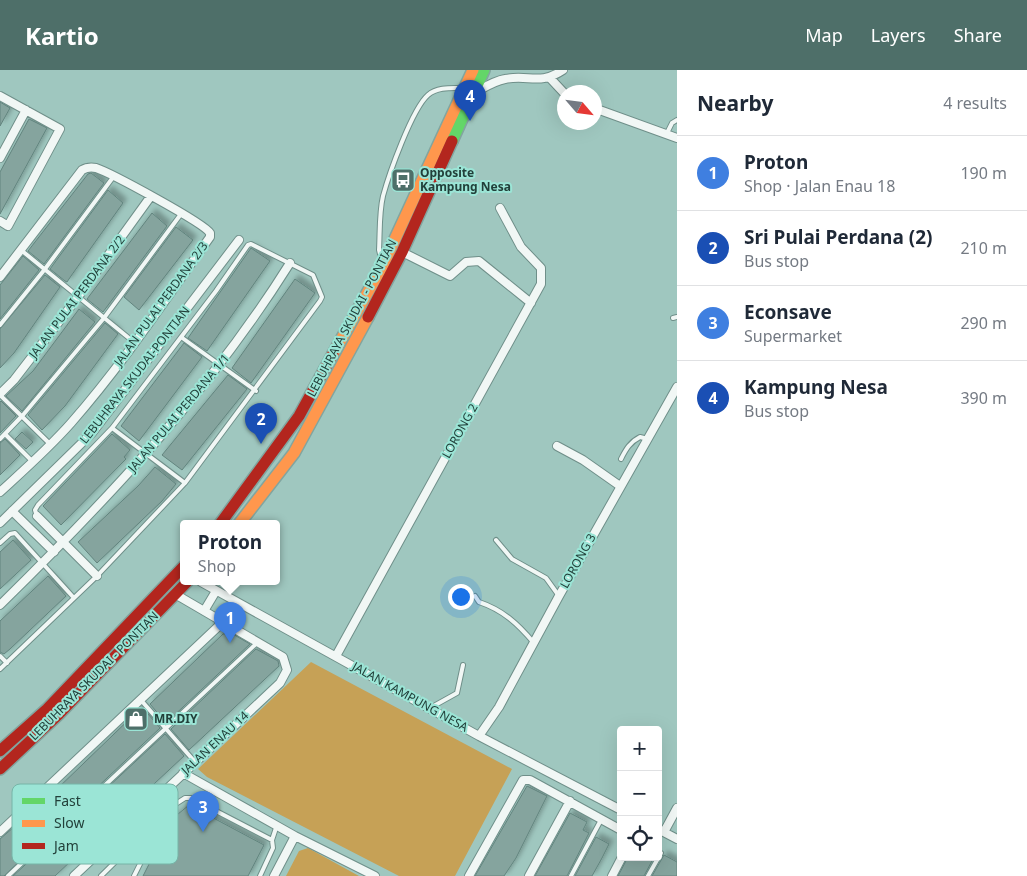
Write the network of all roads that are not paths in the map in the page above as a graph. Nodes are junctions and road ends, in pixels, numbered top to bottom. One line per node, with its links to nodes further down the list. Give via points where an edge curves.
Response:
1 (473, 70): 8 (highway, LEBUHRAYA SKUDAI - PONTIAN)
2 (484, 70): 8 (highway, LEBUHRAYA SKUDAI - PONTIAN)
3 (501, 70): 6 (street)
4 (563, 70): 5 (street)
5 (550, 78): 6 (street); 7 (street)
6 (505, 79): 8 (street)
7 (557, 86)
8 (468, 91): 23 (highway, LEBUHRAYA SKUDAI - PONTIAN); 25 (highway, LEBUHRAYA SKUDAI - PONTIAN); 25 (lane, via 442,89 429,94 421,104 393,165 383,198 379,250)
9 (0, 96): 10 (street)
10 (26, 110): 15 (street); 20 (street, via 60,129 8,226)
11 (602, 111): 13 (street)
12 (677, 120): 13 (lane)
13 (667, 133): 14 (street)
14 (677, 138)
15 (0, 158)
16 (114, 175): 17 (street, JALAN PULAI PERDANA 2/3); 22 (street, JALAN PULAI PERDANA 2/3, via 94,168 82,170); 26 (lane)
17 (151, 196): 19 (street, JALAN PULAI PERDANA 2/3); 28 (street, JALAN PULAI PERDANA 2/2)
18 (500, 208): 29 (street, LORONG 2, via 521,247 541,268 541,284)
19 (181, 214): 30 (lane); 33 (street, JALAN PULAI PERDANA 2/3, via 209,230 210,237)
20 (0, 221)
21 (239, 240): 51 (street, LEBUHRAYA SKUDAI-PONTIAN, via 92,434)
22 (21, 250): 26 (lane); 27 (street, JALAN PULAI PERDANA 2/3)
23 (402, 252): 29 (street, via 450,276 466,262 479,261); 54 (highway, LEBUHRAYA SKUDAI - PONTIAN, via 294,453)
24 (290, 263): 32 (lane, via 250,244); 34 (street, JALAN PULAI PERDANA 1/1); 36 (lane, via 313,275 322,297)
25 (383, 265): 53 (highway, LEBUHRAYA SKUDAI - PONTIAN, via 299,416)
26 (45, 269): 28 (lane); 31 (lane)
27 (0, 277)
28 (78, 297): 30 (lane); 37 (street, JALAN PULAI PERDANA 2/2)
29 (531, 303): 76 (street, LORONG 2)
30 (104, 318): 33 (lane); 38 (lane)
31 (0, 326)
32 (181, 337): 34 (lane); 39 (lane)
33 (135, 343): 43 (street, JALAN PULAI PERDANA 2/3)
34 (220, 365): 36 (lane); 45 (street, JALAN PULAI PERDANA 1/1)
35 (677, 387): 42 (street, LORONG 3)
36 (256, 391): 48 (lane)
37 (0, 395): 38 (lane)
38 (23, 415): 40 (lane); 43 (lane)
39 (112, 428): 45 (lane); 52 (lane, via 38,504 35,510)
40 (5, 434): 41 (lane); 47 (lane)
41 (0, 439)
42 (648, 439): 46 (lane, via 640,437 628,445); 49 (street, LORONG 3)
43 (50, 444): 47 (street, JALAN PULAI PERDANA 2/3)
44 (557, 446): 49 (street)
45 (147, 454): 48 (lane); 57 (street, JALAN PULAI PERDANA 1/1)
46 (621, 459)
47 (32, 461): 50 (street, JALAN PULAI PERDANA 2/3)
48 (185, 483): 62 (lane)
49 (620, 486): 68 (street, LORONG 3)
50 (0, 492)
51 (12, 511): 55 (street, LEBUHRAYA SKUDAI-PONTIAN); 59 (street)
52 (38, 516): 57 (street)
53 (223, 520)
54 (242, 520)
55 (0, 524)
56 (496, 540): 68 (lane, via 512,559 546,578)
57 (65, 541): 59 (street, JALAN PULAI PERDANA 1/1); 62 (street)
58 (0, 543): 60 (lane, via 12,532)
59 (54, 552): 60 (street, JALAN PULAI PERDANA 1/1)
60 (42, 563): 69 (lane); 70 (street, JALAN PULAI PERDANA 1/1)
61 (180, 570): 84 (highway, LEBUHRAYA SKUDAI - PONTIAN, via 47,709)
62 (97, 576): 69 (lane)
63 (184, 585): 66 (highway, LEBUHRAYA SKUDAI - PONTIAN)
64 (206, 585): 65 (street, JALAN KAMPUNG NESA)
65 (216, 591): 71 (street); 76 (street, JALAN KAMPUNG NESA)
66 (175, 594): 71 (street); 86 (highway, LEBUHRAYA SKUDAI - PONTIAN, via 59,714)
67 (475, 596): 74 (lane, via 479,602 514,620)
68 (559, 596): 74 (street, LORONG 3)
69 (74, 598): 77 (lane)
70 (0, 605)
71 (204, 611): 72 (street)
72 (224, 621): 73 (street); 80 (street)
73 (259, 641): 82 (lane); 85 (street, JALAN ENAU 14, via 283,657 287,670 280,684)
74 (534, 643): 83 (street, LORONG 3)
75 (0, 656): 77 (lane)
76 (336, 656): 81 (street, JALAN KAMPUNG NESA)
77 (7, 663): 79 (lane)
78 (463, 665): 81 (lane, via 457,693)
79 (0, 669)
80 (140, 699): 82 (lane); 88 (street)
81 (430, 708): 83 (street, JALAN KAMPUNG NESA)
82 (165, 728): 85 (lane); 89 (lane)
83 (479, 736): 93 (street, JALAN KAMPUNG NESA)
84 (0, 752)
85 (195, 762): 87 (street, JALAN ENAU 14)
86 (0, 769)
87 (183, 773): 90 (street, JALAN ENAU 14); 97 (street)
88 (51, 784)
89 (106, 784)
90 (171, 784)
91 (570, 801): 95 (street); 118 (street, via 530,780 523,780); 119 (street)
92 (178, 802): 104 (lane, via 188,798)
93 (617, 808)
94 (677, 808): 99 (street)
95 (602, 818): 98 (street); 120 (lane)
96 (12, 821): 101 (street)
97 (277, 825): 102 (street); 104 (lane)
98 (617, 827)
99 (662, 829)
100 (662, 831): 103 (street)
101 (0, 832)
102 (295, 836): 116 (street); 117 (street)
103 (677, 839)
104 (272, 840): 115 (lane, via 273,848)
105 (620, 861): 121 (street)
106 (656, 861): 122 (lane)
107 (21, 864): 111 (lane)
108 (86, 864): 112 (street, JALAN ENAU 14)
109 (113, 864): 113 (lane)
110 (140, 864): 114 (lane)
111 (8, 876)
112 (74, 876)
113 (101, 876)
114 (134, 876)
115 (260, 876)
116 (274, 876)
117 (376, 876)
118 (469, 876)
119 (529, 876)
120 (571, 876)
121 (612, 876)
122 (648, 876)

